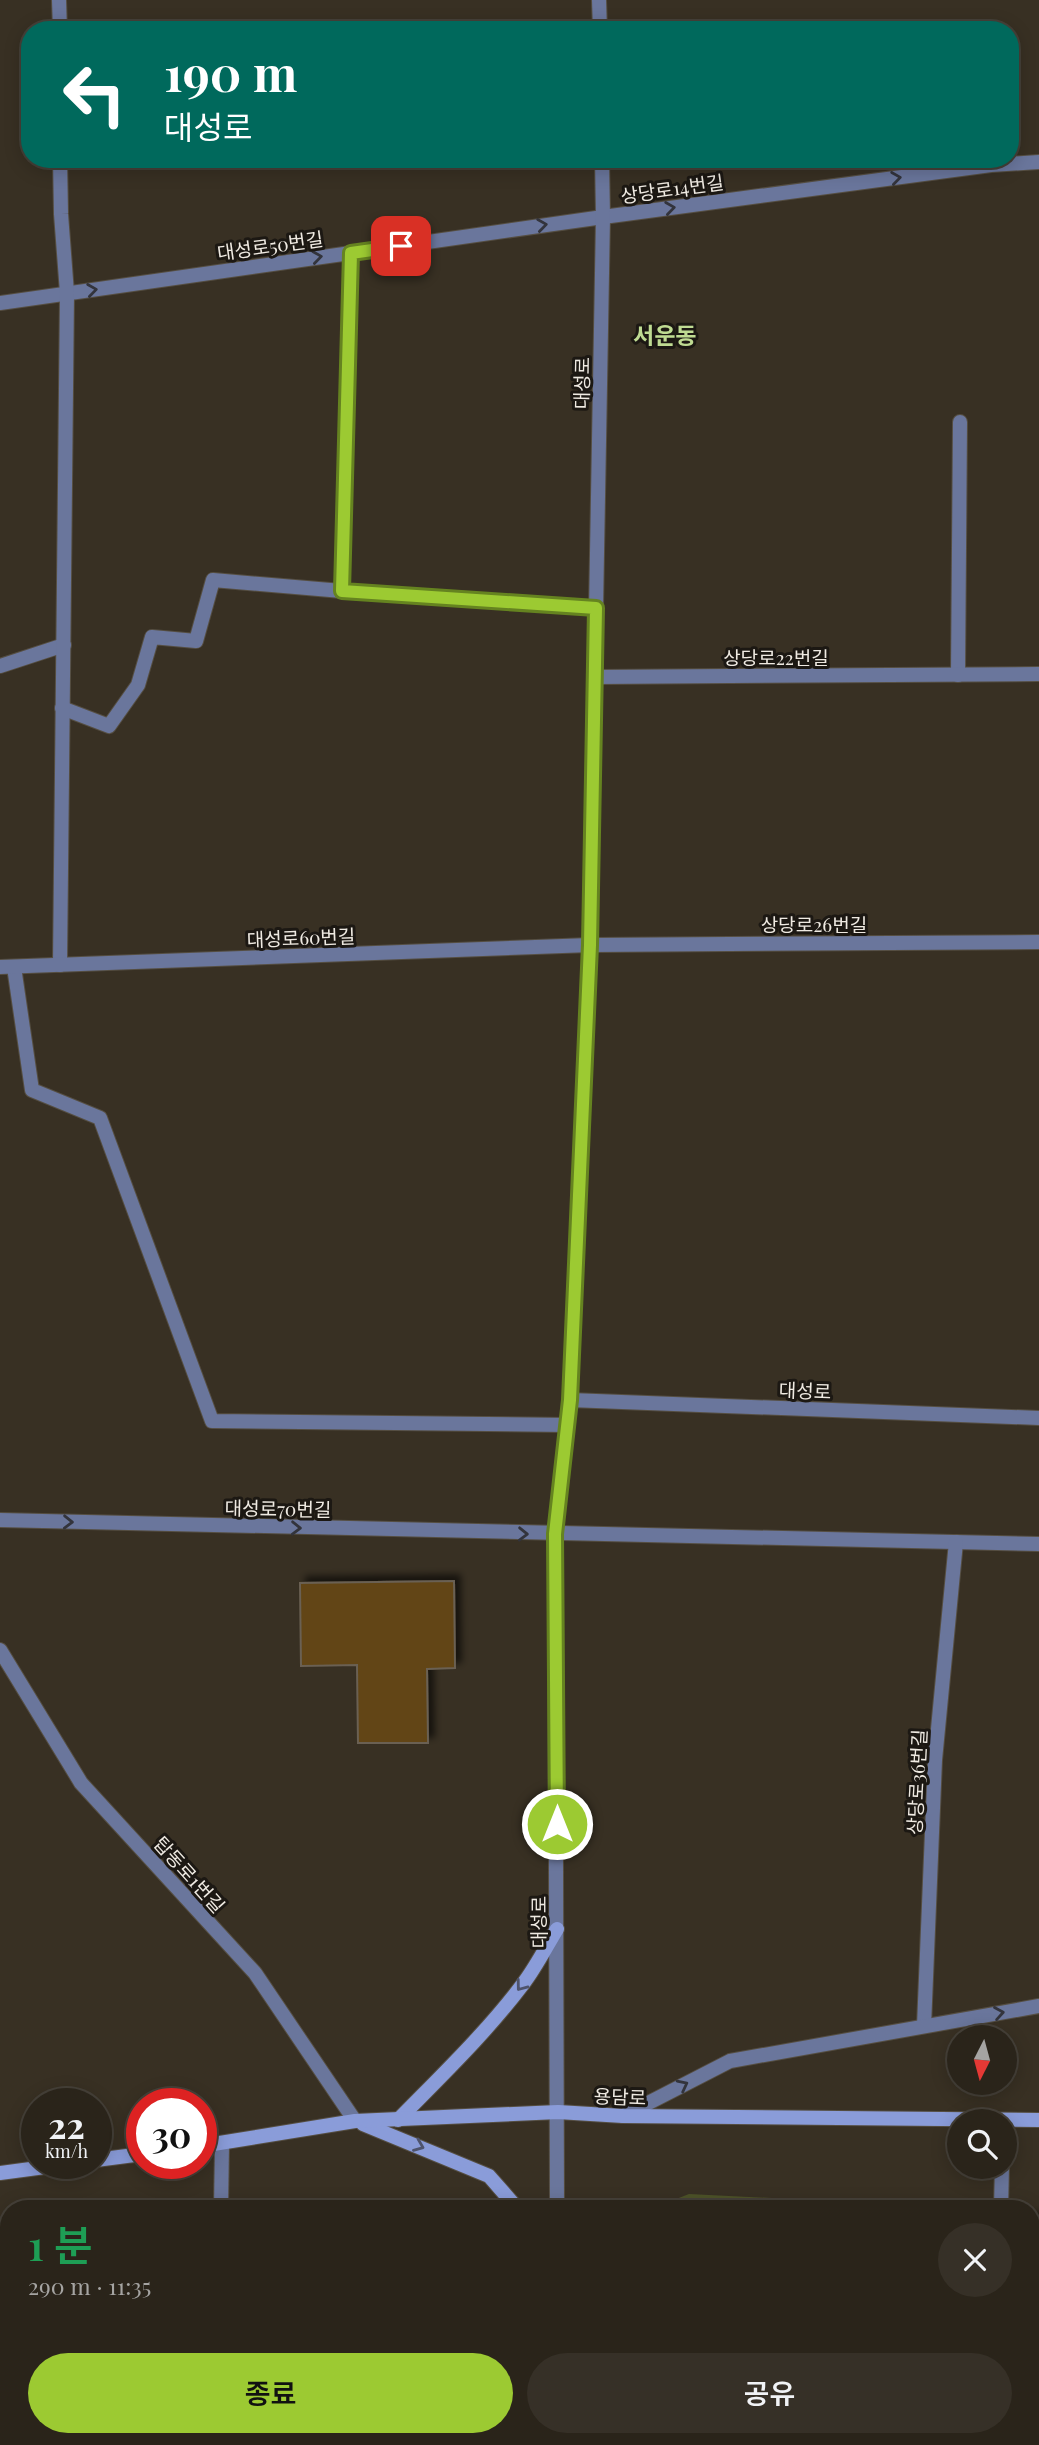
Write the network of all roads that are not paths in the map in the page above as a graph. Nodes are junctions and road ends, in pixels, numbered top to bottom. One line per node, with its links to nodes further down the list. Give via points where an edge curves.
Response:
1 (60, 0): 3 (street)
2 (599, 0): 4 (street)
3 (60, 21)
4 (600, 21)
5 (1039, 162): 6 (street, 상당로14번길, one-way to 5)
6 (1019, 163)
7 (61, 168): 12 (street)
8 (602, 168): 10 (street, 대성로)
9 (969, 168): 10 (street, 상당로14번길, one-way to 9)
10 (603, 217): 11 (street, 대성로50번길, one-way to 10); 16 (street, 대성로)
11 (351, 253): 12 (street, 대성로50번길, one-way to 11); 15 (street)
12 (67, 293): 13 (street, 대성로50번길); 17 (street)
13 (0, 303)
14 (960, 422): 20 (street)
15 (342, 591): 16 (street); 22 (street, via 213,580 195,641 152,637 138,685 109,726)
16 (596, 608): 21 (street, 대성로)
17 (64, 645): 18 (street); 22 (street)
18 (0, 666)
19 (1039, 674): 20 (street, 상당로22번길)
20 (958, 675): 21 (street, 상당로22번길)
21 (594, 677): 24 (street, 대성로)
22 (62, 708): 25 (street)
23 (1039, 942): 24 (street, 상당로26번길)
24 (590, 945): 25 (street, 대성로60번길); 27 (street, 대성로)
25 (60, 965): 26 (street, 대성로60번길)
26 (7, 967): 29 (street, 대성로60번길, via 32,1090 100,1118 212,1421)
27 (570, 1400): 28 (street, 대성로); 29 (street, 대성로)
28 (1039, 1418)
29 (568, 1425): 31 (street, 대성로)
30 (0, 1520): 31 (street, 대성로70번길, one-way to 31)
31 (555, 1534): 32 (street); 35 (street, 대성로)
32 (956, 1542): 33 (street); 37 (street, 상당로36번길, via 935,1760)
33 (1039, 1544)
34 (0, 1650): 43 (street, 탑동로1번길, via 80,1783 254,1973)
35 (557, 1928): 38 (street, 대성로); 40 (main road, one-way to 40, via 525,1982)
36 (1039, 2006): 37 (street, one-way to 36)
37 (924, 2026): 39 (street, one-way to 37, via 730,2061)
38 (558, 2112): 39 (main road, 용담로); 40 (main road, 용담로); 52 (street, 대성로)
39 (623, 2116): 41 (main road, 용담로)
40 (398, 2120): 43 (main road, 용담로)
41 (947, 2120)
42 (1039, 2120): 44 (main road, 용담로)
43 (355, 2121): 46 (main road, 용담로); 51 (main road, one-way to 51, via 489,2176)
44 (1017, 2121)
45 (217, 2144): 46 (main road, 용담로)
46 (222, 2144): 50 (street)
47 (21, 2170): 48 (main road)
48 (0, 2173)
49 (1002, 2179): 53 (street)
50 (221, 2200)
51 (510, 2200)
52 (557, 2200)
53 (1001, 2200)

